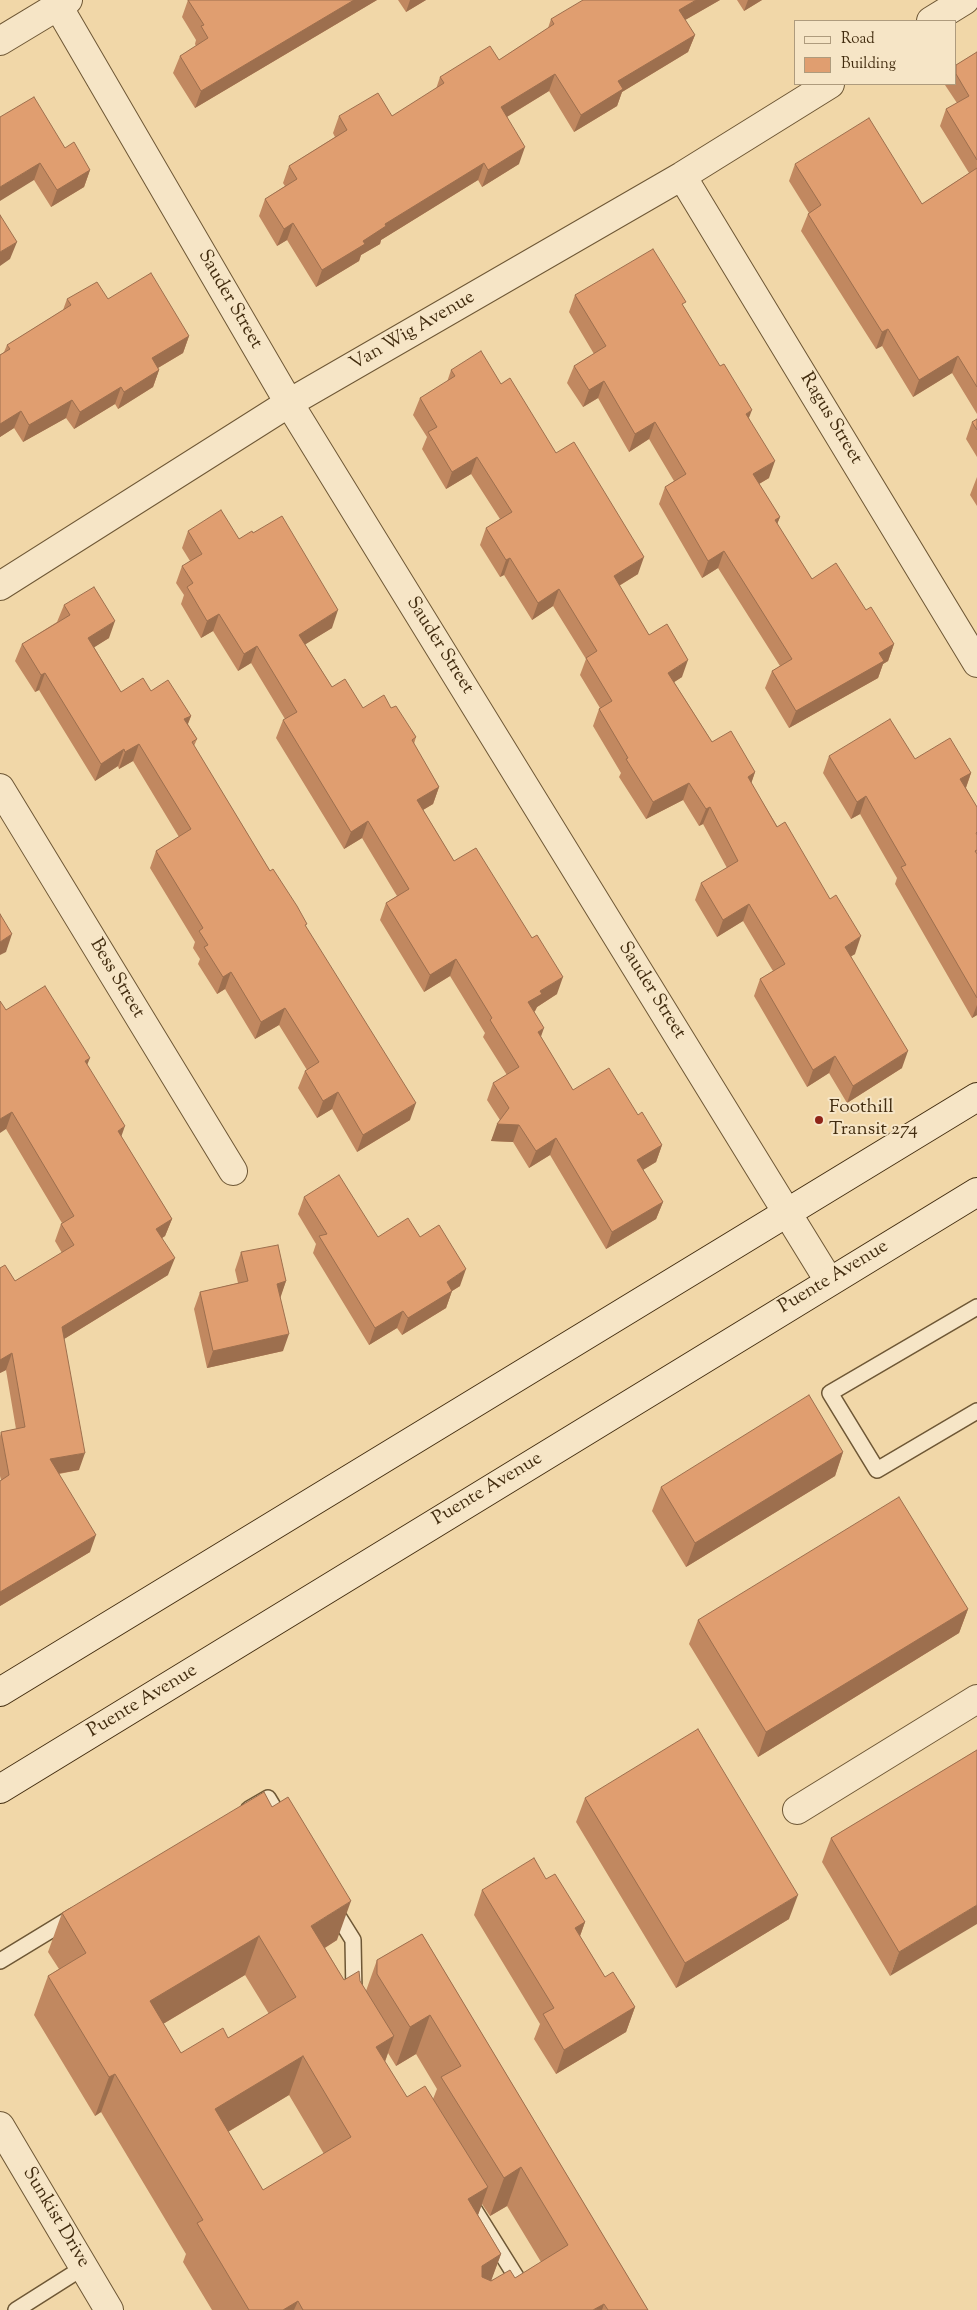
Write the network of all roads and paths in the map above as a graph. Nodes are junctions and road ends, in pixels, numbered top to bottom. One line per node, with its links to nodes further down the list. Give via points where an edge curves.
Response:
1 (965, 0): 3 (street)
2 (63, 3): 4 (street); 7 (street, Sauder Street)
3 (932, 20)
4 (0, 41)
5 (828, 85): 6 (street, Van Wig Avenue)
6 (682, 176): 7 (street, Van Wig Avenue); 9 (street, Ragus Street)
7 (289, 404): 8 (street, Van Wig Avenue); 14 (street, Sauder Street)
8 (0, 586)
9 (977, 663)
10 (0, 788): 12 (street, Bess Street)
11 (977, 1097): 14 (street)
12 (233, 1171)
13 (975, 1196): 15 (street, Puente Avenue)
14 (787, 1212): 15 (street, Sauder Street); 18 (street)
15 (829, 1281): 20 (street, Puente Avenue)
16 (977, 1307): 17 (lane, via 830,1393 877,1470)
17 (977, 1411)
18 (0, 1692)
19 (977, 1699): 21 (street)
20 (0, 1789)
21 (797, 1810)
22 (235, 1818): 23 (lane, via 268,1798)
23 (293, 1840)
24 (328, 1898): 27 (lane, via 353,1940)
25 (85, 1909): 26 (lane)
26 (0, 1961)
27 (354, 2006)
28 (0, 2126): 30 (street, Sunkist Drive)
29 (458, 2183): 33 (lane, via 520,2283)
30 (84, 2267): 31 (lane); 32 (street, Sunkist Drive)
31 (16, 2310)
32 (109, 2310)
33 (476, 2310)

